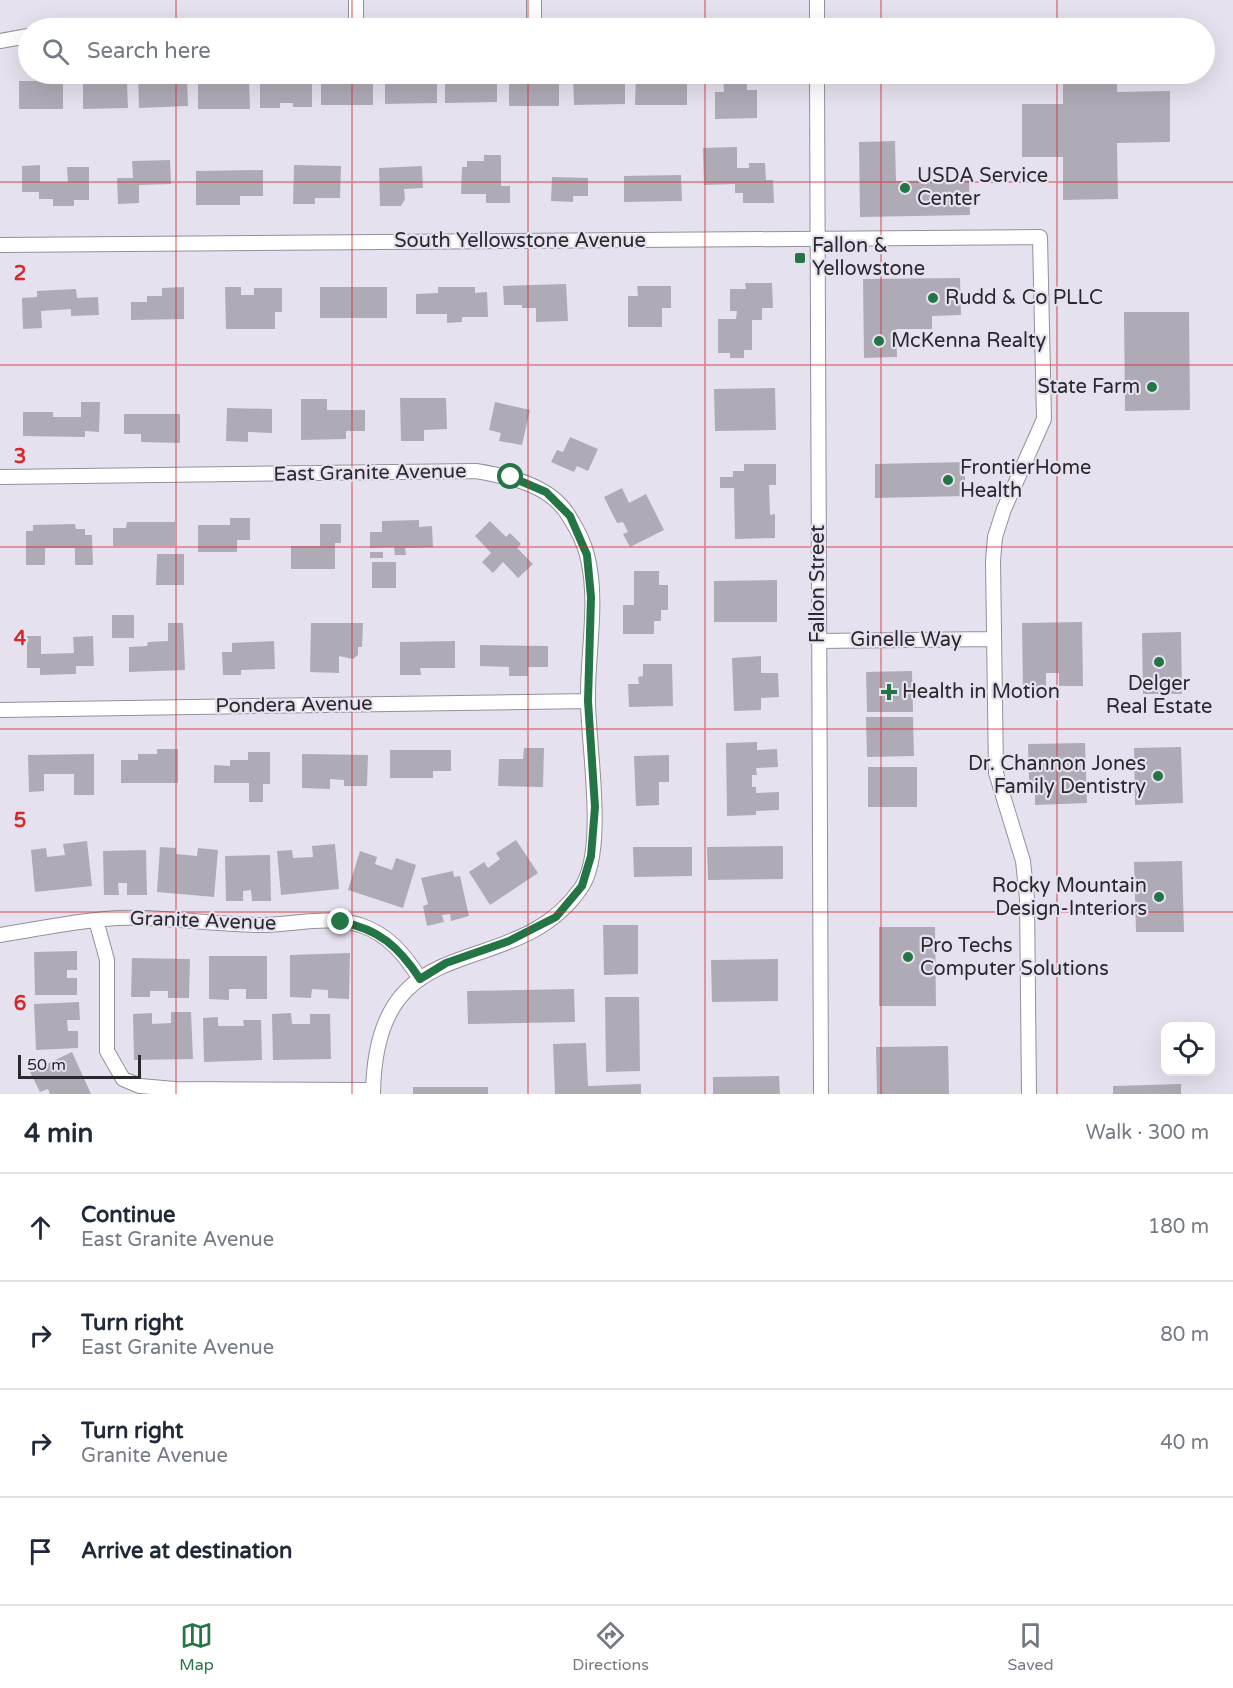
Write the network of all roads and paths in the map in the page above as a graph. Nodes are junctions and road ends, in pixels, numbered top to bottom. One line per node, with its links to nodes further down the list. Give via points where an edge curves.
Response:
1 (356, 0): 4 (street)
2 (534, 0): 5 (street)
3 (817, 0): 6 (street)
4 (356, 18)
5 (534, 18)
6 (817, 18)
7 (18, 38): 8 (street)
8 (0, 41)
9 (817, 84): 10 (street, Fallon Street)
10 (817, 240): 11 (street, South Yellowstone Avenue); 13 (street, South Yellowstone Avenue, via 1040,237 1044,419 995,537); 14 (street, Fallon Street)
11 (0, 244)
12 (0, 477): 15 (street, East Granite Avenue, via 476,471 511,477 546,492 570,516 587,555 591,597)
13 (994, 639): 14 (street, Ginelle Way); 22 (street, via 996,773 1023,861 1027,898)
14 (818, 641): 21 (street, Fallon Street)
15 (588, 701): 16 (street, Pondera Avenue); 19 (street, East Granite Avenue, via 595,807 591,856 582,886 556,917 538,928 446,963)
16 (0, 710)
17 (96, 920): 18 (street, Granite Avenue); 19 (street, Granite Avenue, via 167,919 229,925 341,922 376,932 393,943); 20 (street, via 106,960 107,1051 123,1079 140,1086 175,1089)
18 (0, 935)
19 (420, 979): 20 (street, East Granite Avenue, via 394,1006 381,1034)
20 (373, 1092)
21 (821, 1094)
22 (1029, 1094)

